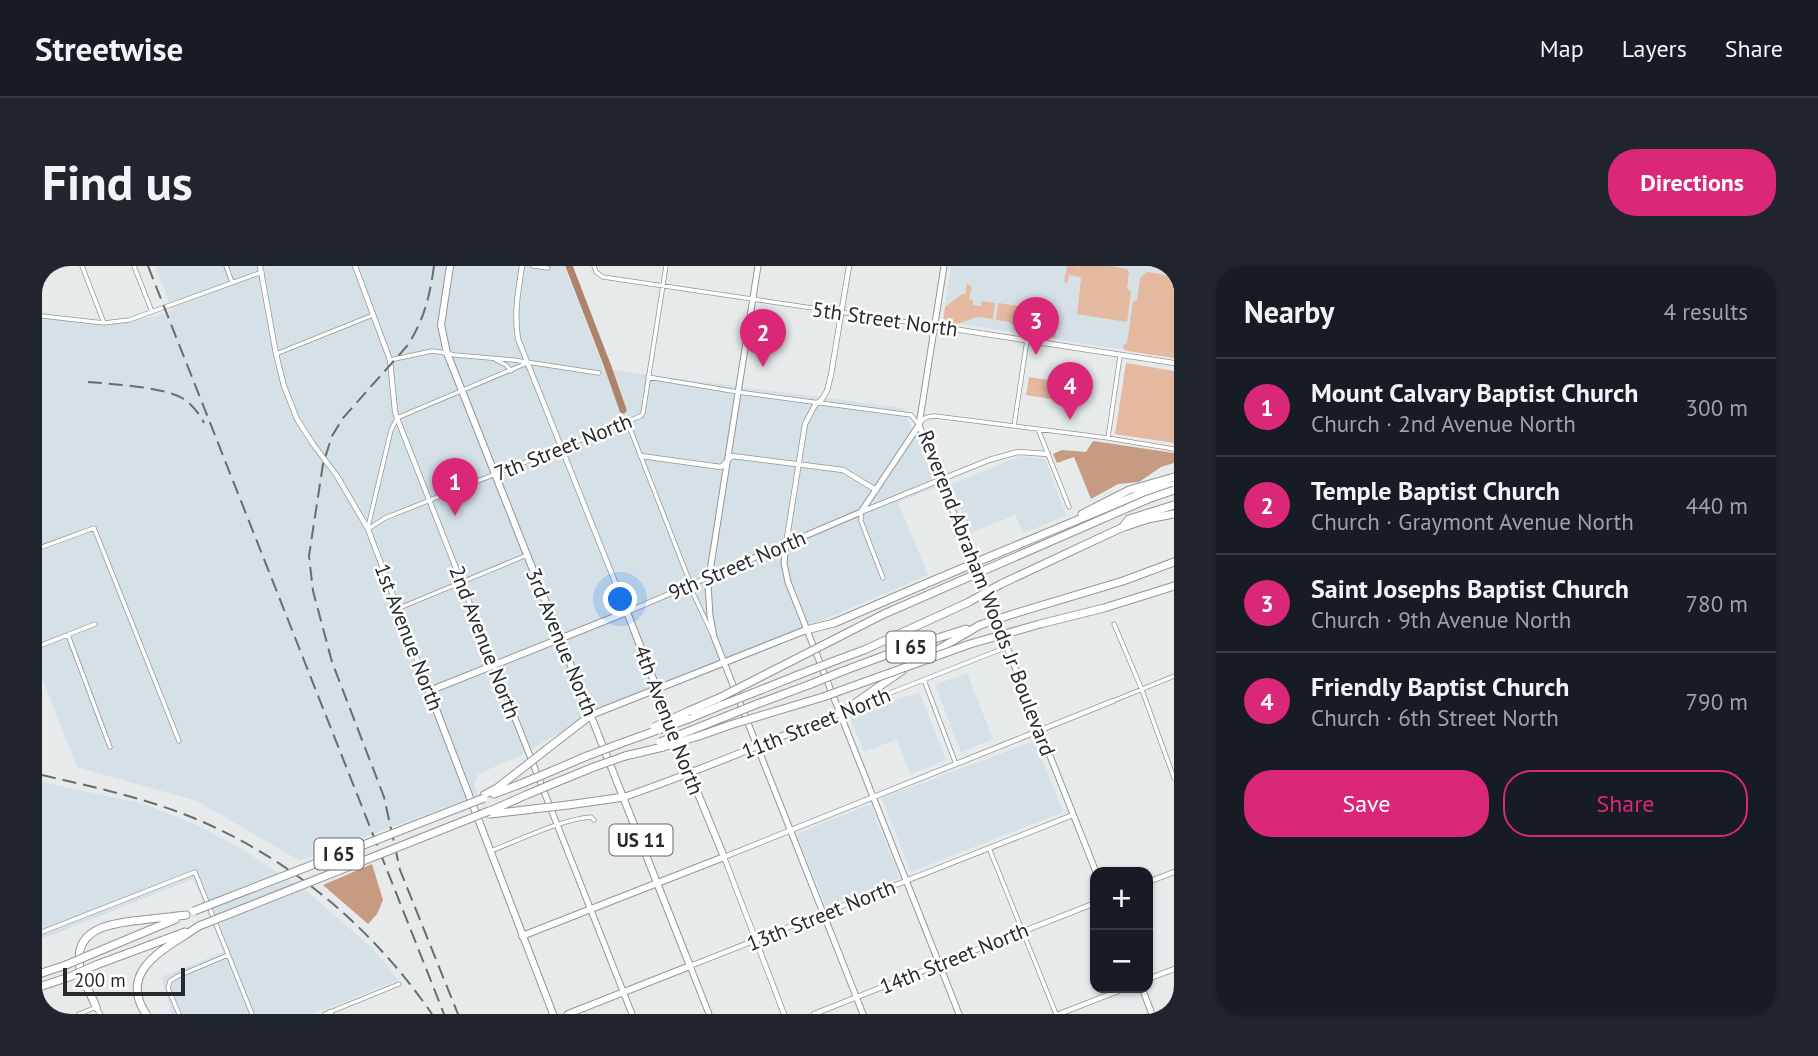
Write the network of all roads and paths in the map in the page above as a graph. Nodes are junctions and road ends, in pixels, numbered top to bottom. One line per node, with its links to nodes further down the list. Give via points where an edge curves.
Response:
1 (82, 266): 22 (street)
2 (134, 266): 18 (street)
3 (226, 266): 15 (street)
4 (355, 266): 20 (street, 2nd Avenue North)
5 (450, 266): 25 (main road, 3rd Avenue North / US 11, via 441,325)
6 (522, 266): 30 (street, 4th Avenue North, via 516,323)
7 (533, 266): 13 (street)
8 (594, 266): 16 (street, 5th Street North, via 603,277)
9 (666, 266): 16 (street)
10 (758, 266): 17 (main road)
11 (849, 266): 19 (street)
12 (944, 266): 23 (main road, Reverend Abraham Woods Jr Boulevard)
13 (548, 268)
14 (261, 269): 15 (street); 26 (street, 1st Avenue North)
15 (232, 282): 18 (street)
16 (663, 287): 17 (street, 5th Street North); 34 (street)
17 (752, 300): 19 (street, 5th Street North); 36 (main road)
18 (152, 312): 22 (street)
19 (841, 312): 23 (street, 5th Street North); 37 (street, via 831,375)
20 (373, 315): 26 (street); 29 (street, 2nd Avenue North)
21 (42, 316): 22 (street)
22 (104, 323)
23 (934, 326): 24 (street, 5th Street North); 40 (main road, Reverend Abraham Woods Jr Boulevard)
24 (1027, 340): 27 (street, 5th Street North); 41 (street)
25 (447, 353): 28 (street); 29 (street, via 432,351); 35 (main road, 3rd Avenue North / US 11)
26 (276, 354): 62 (street, 1st Avenue North, via 298,419)
27 (1120, 356): 31 (street, 5th Street North); 43 (street)
28 (491, 358): 30 (street); 32 (street)
29 (390, 359): 38 (street, 2nd Avenue North)
30 (528, 363): 32 (street); 33 (street); 44 (street, 4th Avenue North)
31 (1174, 363)
32 (511, 371): 35 (street)
33 (599, 373)
34 (648, 377): 36 (street); 39 (street, 7th Street North, via 643,413)
35 (462, 391): 38 (street); 50 (main road, 3rd Avenue North / US 11)
36 (738, 392): 37 (street); 48 (main road)
37 (819, 402): 40 (street, via 911,415); 49 (street, via 806,424)
38 (397, 418): 56 (street, 2nd Avenue North); 62 (street)
39 (627, 421): 44 (street, 7th Street North); 47 (street)
40 (919, 425): 41 (street, via 929,416); 52 (main road, Reverend Abraham Woods Jr Boulevard); 54 (main road)
41 (1014, 426): 42 (street)
42 (1038, 429): 43 (street); 46 (street)
43 (1108, 438): 45 (street)
44 (561, 447): 50 (street, 7th Street North); 74 (street, 4th Avenue North)
45 (1174, 449)
46 (1048, 454): 52 (street, 9th Street North, via 1018,452); 58 (street)
47 (641, 456): 48 (street, 7th Street North, via 721,467); 71 (street)
48 (728, 459): 49 (street, 7th Street North); 68 (main road)
49 (799, 464): 54 (street, 7th Street North, via 846,471); 64 (street)
50 (495, 474): 56 (street, 7th Street North); 66 (main road, 3rd Avenue North / US 11)
51 (1174, 477): 63 (highway, via 1129,490)
52 (940, 480): 59 (street, 9th Street North); 83 (main road, Reverend Abraham Woods Jr Boulevard)
53 (1174, 485): 63 (highway, via 1147,491)
54 (876, 490): 59 (main road)
55 (1174, 490): 91 (highway, bridge, via 895,609)
56 (429, 500): 62 (street, 7th Street North, via 385,517); 70 (street, 2nd Avenue North)
57 (1174, 505): 61 (highway, via 1129,519)
58 (1069, 507)
59 (861, 512): 64 (main road, 9th Street North); 69 (street)
60 (1174, 514): 61 (highway, I 65)
61 (1121, 528): 91 (highway, I 65, bridge, via 873,646 753,693)
62 (368, 529): 73 (street, 1st Avenue North)
63 (1040, 535): 78 (highway, bridge)
64 (786, 544): 68 (main road, 9th Street North); 78 (main road, via 783,563)
65 (42, 547): 96 (street, via 94,528)
66 (527, 555): 70 (street); 81 (main road, 3rd Avenue North / US 11)
67 (1174, 562): 77 (highway, I 65, bridge)
68 (709, 577): 71 (street, 9th Street North); 80 (main road)
69 (883, 578)
70 (462, 583): 73 (street); 85 (street, 2nd Avenue North)
71 (691, 585): 74 (street, 9th Street North); 80 (street)
72 (1174, 586): 97 (highway, bridge, via 971,644 823,697)
73 (397, 609): 90 (street, 1st Avenue North)
74 (627, 612): 81 (main road, 9th Street North); 88 (main road, 4th Avenue North)
75 (95, 624): 79 (street)
76 (1114, 624): 89 (street)
77 (980, 625): 93 (highway); 97 (highway, I 65, bridge, via 843,671)
78 (806, 631): 84 (main road); 93 (main road)
79 (68, 635): 82 (street); 99 (street)
80 (714, 637): 84 (main road)
81 (560, 639): 85 (main road, 9th Street North); 94 (main road, 3rd Avenue North / US 11)
82 (42, 645)
83 (1007, 647): 87 (street, 11th Street North); 95 (main road, Reverend Abraham Woods Jr Boulevard)
84 (724, 663): 88 (main road); 98 (main road)
85 (494, 665): 90 (main road, 9th Street North); 109 (main road, 2nd Avenue North)
86 (1174, 676): 89 (street)
87 (923, 680): 93 (street, 11th Street North); 100 (street)
88 (657, 689): 94 (main road); 101 (main road, 4th Avenue North)
89 (1142, 690): 92 (street); 102 (street)
90 (429, 691): 112 (main road, 1st Avenue North)
91 (720, 701): 103 (highway, I 65, bridge)
92 (1113, 701): 95 (street)
93 (841, 713): 98 (main road, 11th Street North); 105 (main road)
94 (591, 715): 103 (highway, bridge); 104 (main road, 3rd Avenue North / US 11)
95 (1040, 730): 100 (street); 107 (main road, Reverend Abraham Woods Jr Boulevard)
96 (179, 741)
97 (661, 745): 106 (highway, I 65, bridge, via 594,767)
98 (757, 746): 101 (main road, 11th Street North); 110 (main road)
99 (110, 747)
100 (956, 764): 105 (street)
101 (690, 774): 104 (main road, 11th Street North); 113 (main road, 4th Avenue North)
102 (1174, 776)
103 (484, 796): 122 (highway, I 65, bridge)
104 (624, 797): 106 (highway, bridge); 118 (main road, 3rd Avenue North / US 11)
105 (873, 797): 110 (street); 117 (main road)
106 (490, 812): 123 (highway, I 65, bridge)
107 (1073, 815): 111 (street, 13th Street North); 114 (main road, Reverend Abraham Woods Jr Boulevard)
108 (594, 820): 109 (street, via 584,817)
109 (558, 825): 112 (street); 120 (main road, 2nd Avenue North)
110 (790, 830): 113 (street); 121 (main road)
111 (989, 848): 117 (street, 13th Street North); 125 (street)
112 (491, 851): 126 (main road, 1st Avenue North)
113 (724, 857): 118 (main road); 127 (street, 4th Avenue North)
114 (1094, 867)
115 (1174, 872): 116 (street)
116 (1153, 880)
117 (906, 881): 121 (street, 13th Street North); 129 (main road)
118 (657, 882): 120 (main road); 130 (main road, 3rd Avenue North / US 11)
119 (1090, 905): 125 (street, 14th Street North)
120 (591, 909): 126 (main road); 136 (main road, 2nd Avenue North)
121 (823, 913): 127 (street, 13th Street North); 139 (main road)
122 (186, 915): 132 (highway, I 65, bridge); 140 (highway, via 104,926 86,939 79,962)
123 (199, 926): 135 (highway, I 65, bridge); 143 (highway, via 145,965 137,993)
124 (42, 932): 128 (street, via 195,872)
125 (1023, 932): 129 (street, 14th Street North); 154 (street)
126 (522, 936): 146 (main road, 1st Avenue North)
127 (757, 940): 130 (street, 13th Street North); 150 (street, 4th Avenue North)
128 (228, 955): 144 (street, via 170,981 168,988); 145 (street)
129 (939, 964): 139 (street, 14th Street North); 153 (main road)
130 (690, 966): 136 (main road, 13th Street North); 149 (main road, 3rd Avenue North)
131 (1174, 969): 133 (street)
132 (42, 973)
133 (1153, 977)
134 (399, 984): 141 (street)
135 (42, 986)
136 (624, 992): 147 (main road, 13th Street North); 148 (main road, 2nd Avenue North)
137 (1113, 993): 154 (street)
138 (1144, 993): 155 (main road)
139 (856, 997): 151 (street, 14th Street North); 152 (main road)
140 (98, 1011): 142 (street)
141 (329, 1013)
142 (79, 1014)
143 (146, 1014)
144 (179, 1014)
145 (252, 1014)
146 (553, 1014)
147 (568, 1014)
148 (632, 1014)
149 (709, 1014)
150 (785, 1014)
151 (814, 1014)
152 (863, 1014)
153 (959, 1014)
154 (1057, 1014)
155 (1152, 1014)

